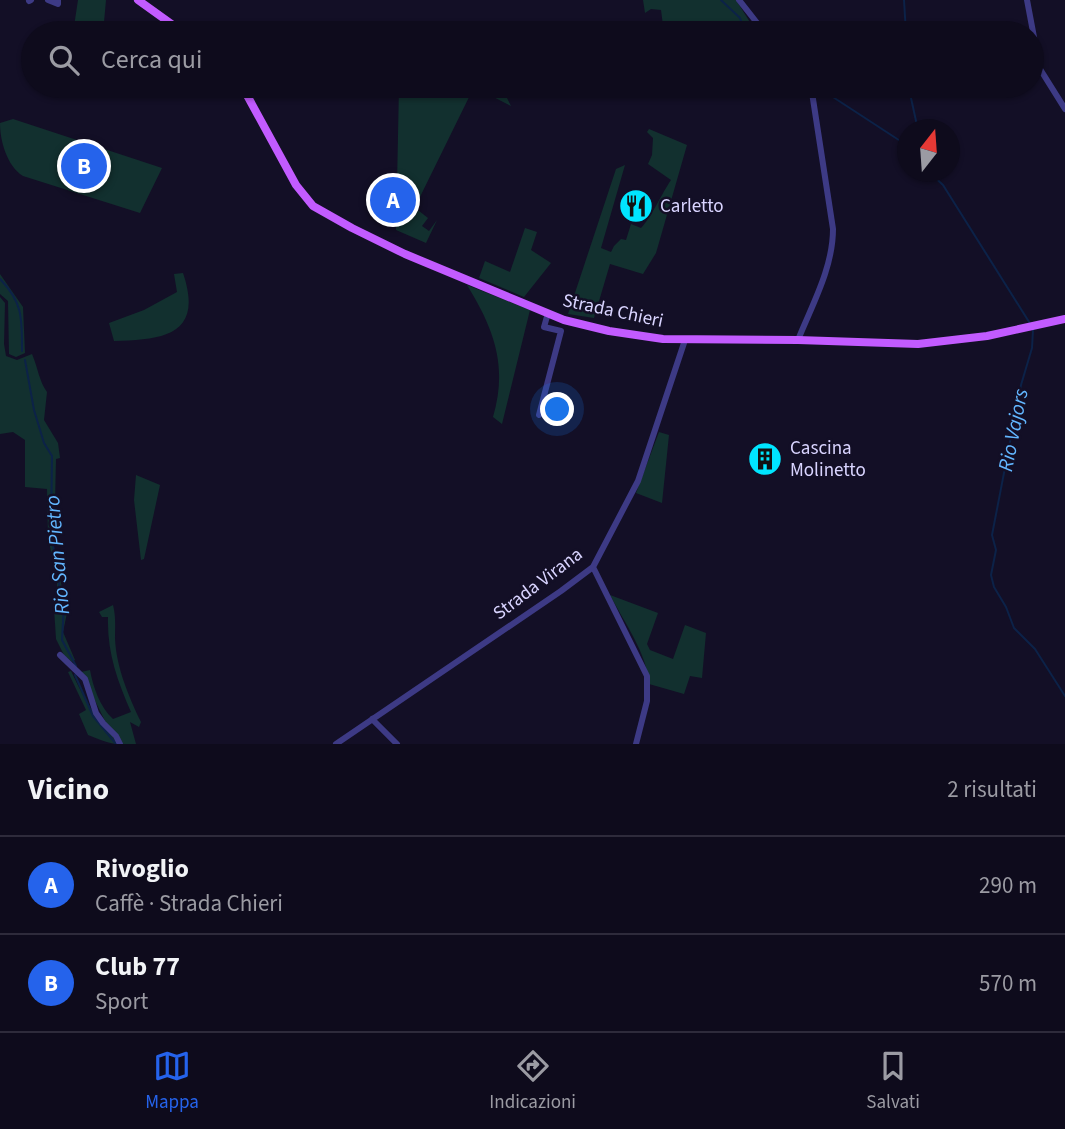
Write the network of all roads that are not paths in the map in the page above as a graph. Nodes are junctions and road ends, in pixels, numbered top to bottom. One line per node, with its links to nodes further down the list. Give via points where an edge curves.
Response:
1 (48, 0): 2 (street, via 58,4)
2 (58, 0)
3 (138, 0): 6 (main road)
4 (739, 0): 7 (street)
5 (1027, 0): 8 (street)
6 (167, 21)
7 (756, 21)
8 (1031, 21)
9 (1044, 75): 12 (street)
10 (249, 98): 13 (main road, Strada Chieri, via 296,185 313,206 405,254)
11 (813, 98): 16 (street, via 833,246)
12 (1065, 109)
13 (548, 313): 15 (main road, Strada Chieri, via 609,331); 17 (street, via 544,327 561,331)
14 (1065, 320): 16 (main road, Strada Chieri, via 918,344)
15 (685, 340): 16 (main road, Strada Chieri); 18 (street, Strada Virana, via 638,481)
16 (798, 340)
17 (539, 415)
18 (593, 566): 20 (street, Strada Virana); 24 (street, via 647,676 647,701)
19 (60, 655): 21 (street, via 85,679 96,713)
20 (372, 719): 22 (street, Strada Virana); 23 (street)
21 (120, 744)
22 (336, 744)
23 (397, 744)
24 (636, 744)

